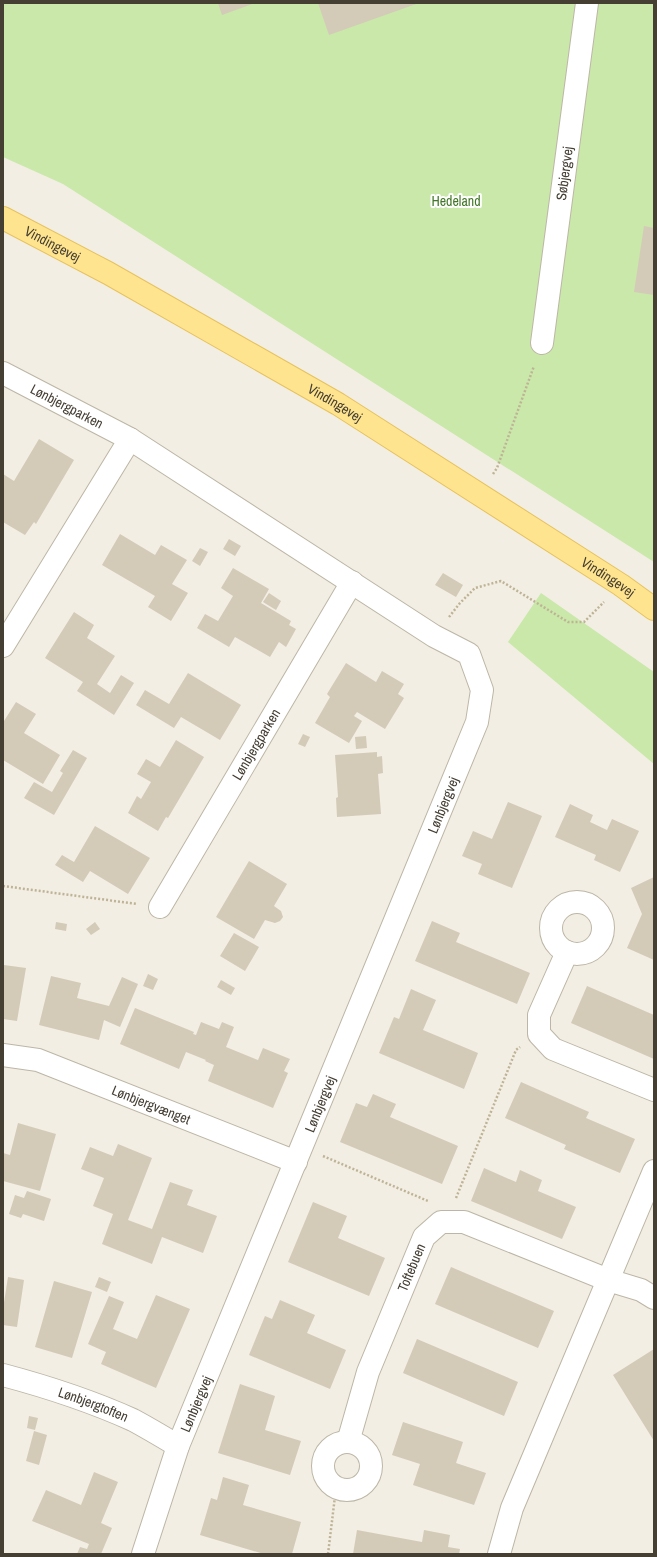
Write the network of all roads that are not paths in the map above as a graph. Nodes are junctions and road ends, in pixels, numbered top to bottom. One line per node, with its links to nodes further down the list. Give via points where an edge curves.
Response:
1 (587, 3): 3 (street, Søbjergvej)
2 (3, 218): 7 (main road, Vindingevej, via 108,273 331,400 621,585)
3 (542, 343)
4 (3, 373): 5 (street, Lønbjergparken)
5 (130, 440): 6 (street, Lønbjergparken); 8 (street)
6 (352, 582): 9 (street, Lønbjergparken, via 434,636); 10 (street, Lønbjergparken)
7 (654, 609)
8 (3, 646)
9 (469, 654): 14 (street, Lønbjergvej, via 482,690 477,722)
10 (160, 907)
11 (567, 952): 13 (street, via 539,1015 538,1034 553,1049)
12 (3, 1055): 14 (street, Lønbjergvænget, via 38,1060)
13 (654, 1090)
14 (299, 1155): 20 (street, Lønbjergvej)
15 (654, 1171): 16 (street)
16 (608, 1280): 17 (street, via 641,1290); 19 (street, Toftebuen, via 464,1222 444,1222 424,1237 368,1372); 22 (street, via 512,1508)
17 (654, 1298)
18 (3, 1376): 20 (street, Lønbjergtoften, via 66,1393 94,1404 134,1421)
19 (348, 1442): 19 (street, via 358,1444 366,1450 371,1468 369,1477 363,1485 345,1490 336,1488 328,1482 322,1464 331,1447)
20 (178, 1446): 21 (street, Lønbjergvej)
21 (147, 1553)
22 (499, 1554)

